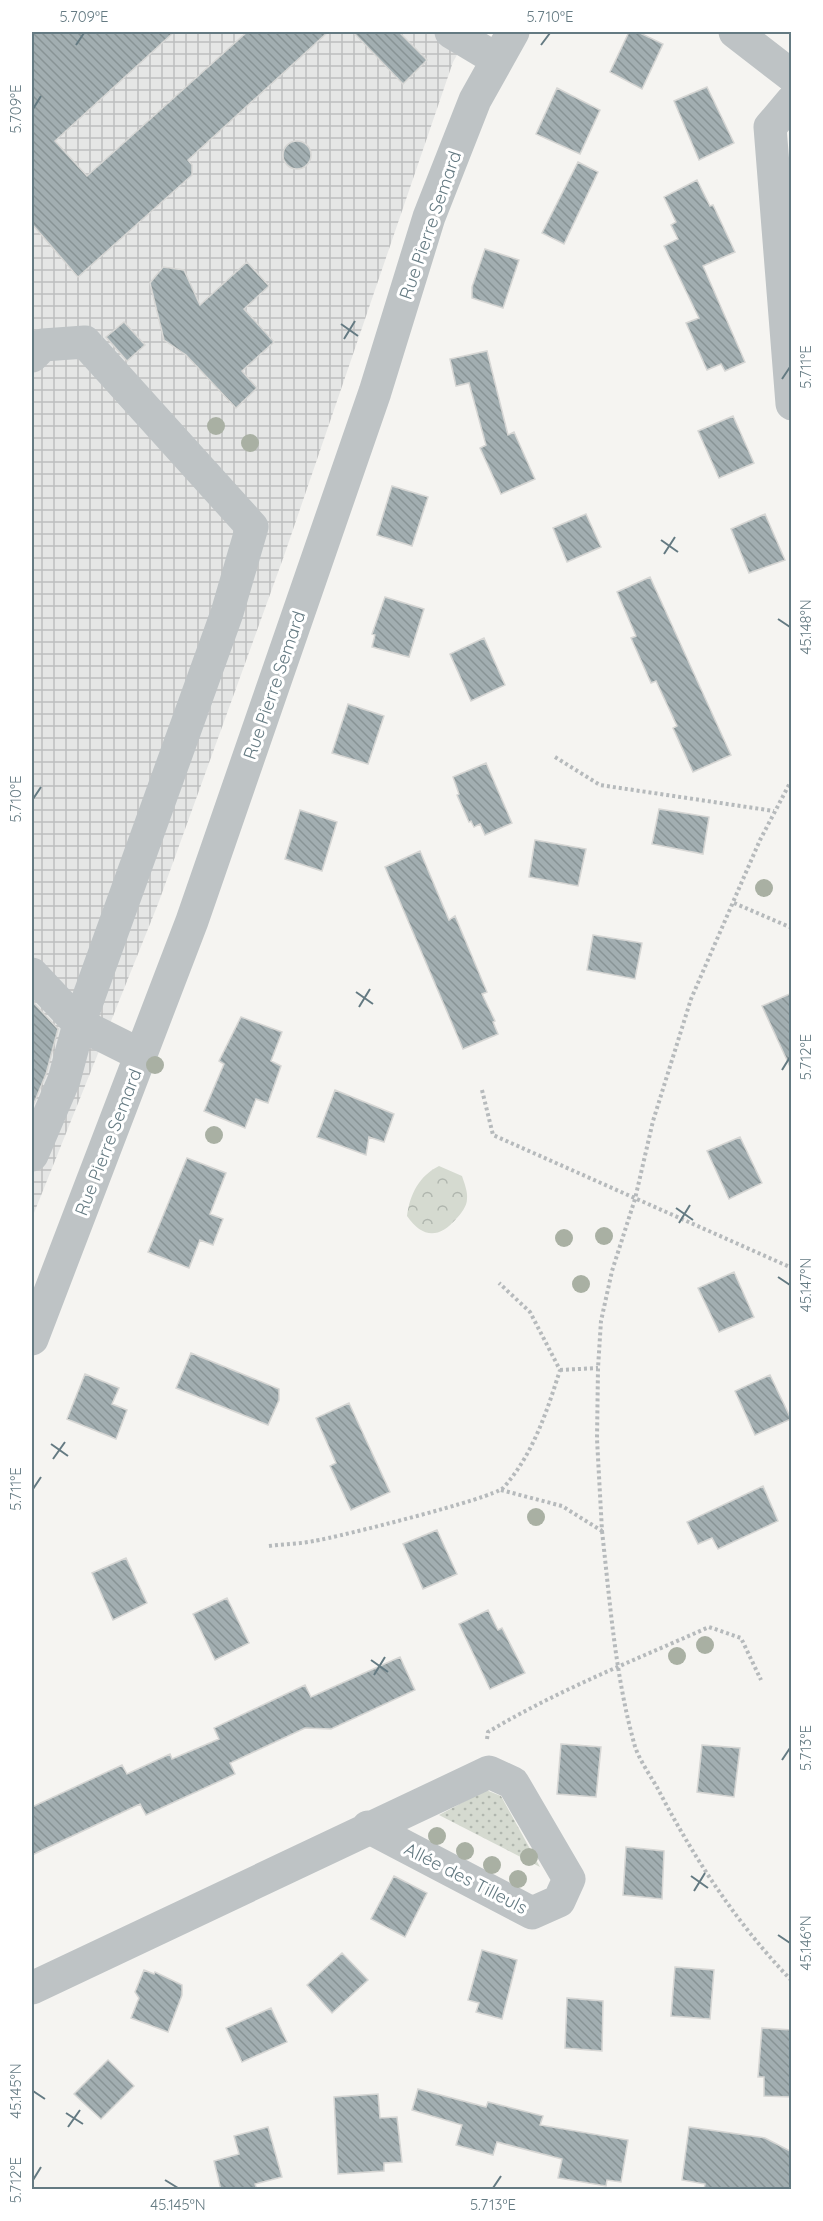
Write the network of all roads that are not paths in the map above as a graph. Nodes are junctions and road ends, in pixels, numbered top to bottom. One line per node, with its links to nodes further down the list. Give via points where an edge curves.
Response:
1 (452, 32): 4 (street)
2 (513, 32): 4 (street, Rue Pierre Semard)
3 (735, 32): 5 (street)
4 (496, 59): 11 (street, Rue Pierre Semard, via 475,100 429,217 375,392 192,921)
5 (792, 76)
6 (792, 101): 8 (street, via 770,127)
7 (32, 356): 10 (street, via 43,345 85,342 252,527 228,613)
8 (792, 404)
9 (32, 974): 10 (street)
10 (79, 1024): 11 (street); 12 (street, via 64,1080)
11 (141, 1055): 13 (street, Rue Pierre Semard)
12 (32, 1155)
13 (32, 1339)
14 (368, 1827): 14 (street, Allée des Tilleuls, via 489,1772 513,1783 569,1880 559,1901 532,1913); 15 (street)
15 (32, 1988)

